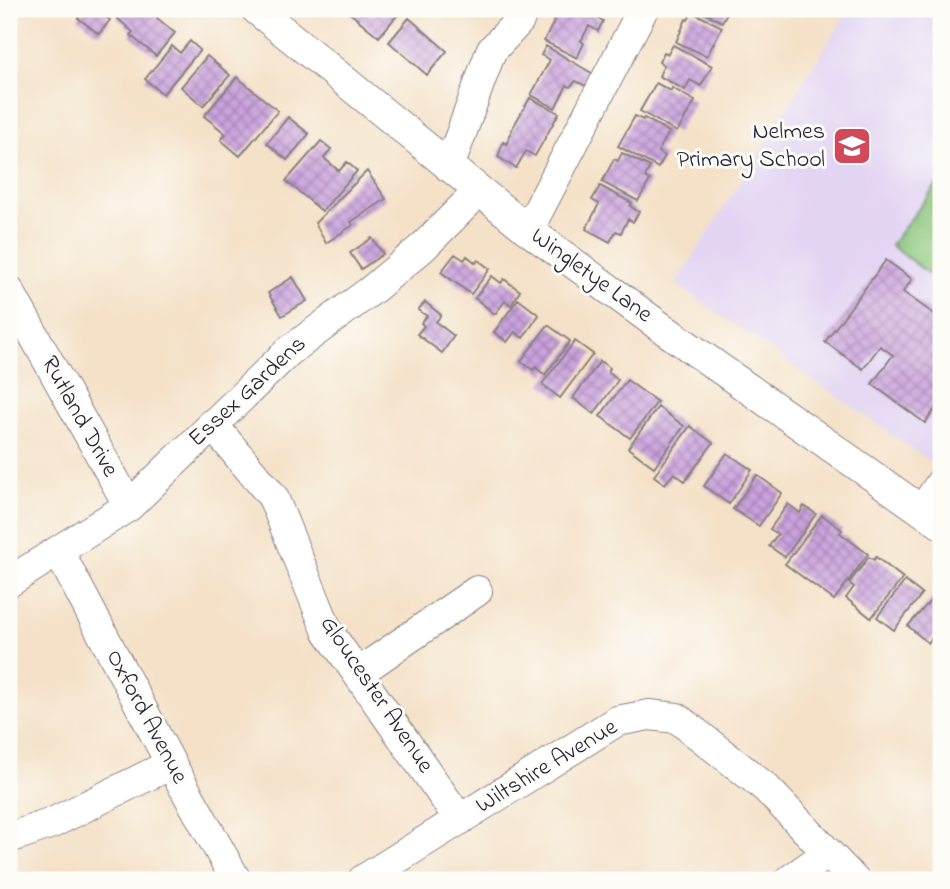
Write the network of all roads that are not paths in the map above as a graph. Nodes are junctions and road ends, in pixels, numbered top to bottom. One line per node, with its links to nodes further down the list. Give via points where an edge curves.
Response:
1 (256, 9): 4 (street, Wingletye Lane)
2 (523, 9): 4 (street, via 519,21 491,51)
3 (643, 9): 6 (street)
4 (449, 167): 5 (street, Wingletye Lane)
5 (480, 191): 6 (street, Wingletye Lane); 8 (street, Essex Gardens, via 423,247 288,352)
6 (528, 230): 11 (street, Wingletye Lane)
7 (9, 290): 10 (street, Rutland Drive)
8 (212, 424): 10 (street, Essex Gardens); 15 (street, Gloucester Avenue, via 273,497 327,630)
9 (941, 484): 11 (street)
10 (129, 506): 12 (street, Essex Gardens)
11 (932, 517)
12 (59, 552): 13 (street, Essex Gardens); 16 (street, Oxford Avenue)
13 (9, 582)
14 (477, 591): 15 (street)
15 (358, 673): 17 (street, Gloucester Avenue)
16 (171, 764): 18 (street, via 52,823); 20 (street, Oxford Avenue)
17 (460, 820): 19 (street, Wiltshire Avenue, via 617,721 649,715 677,718 766,788); 21 (street, Wiltshire Avenue)
18 (9, 838)
19 (828, 853): 22 (street); 23 (street, Wiltshire Avenue)
20 (236, 880)
21 (363, 880)
22 (790, 880)
23 (854, 880)

